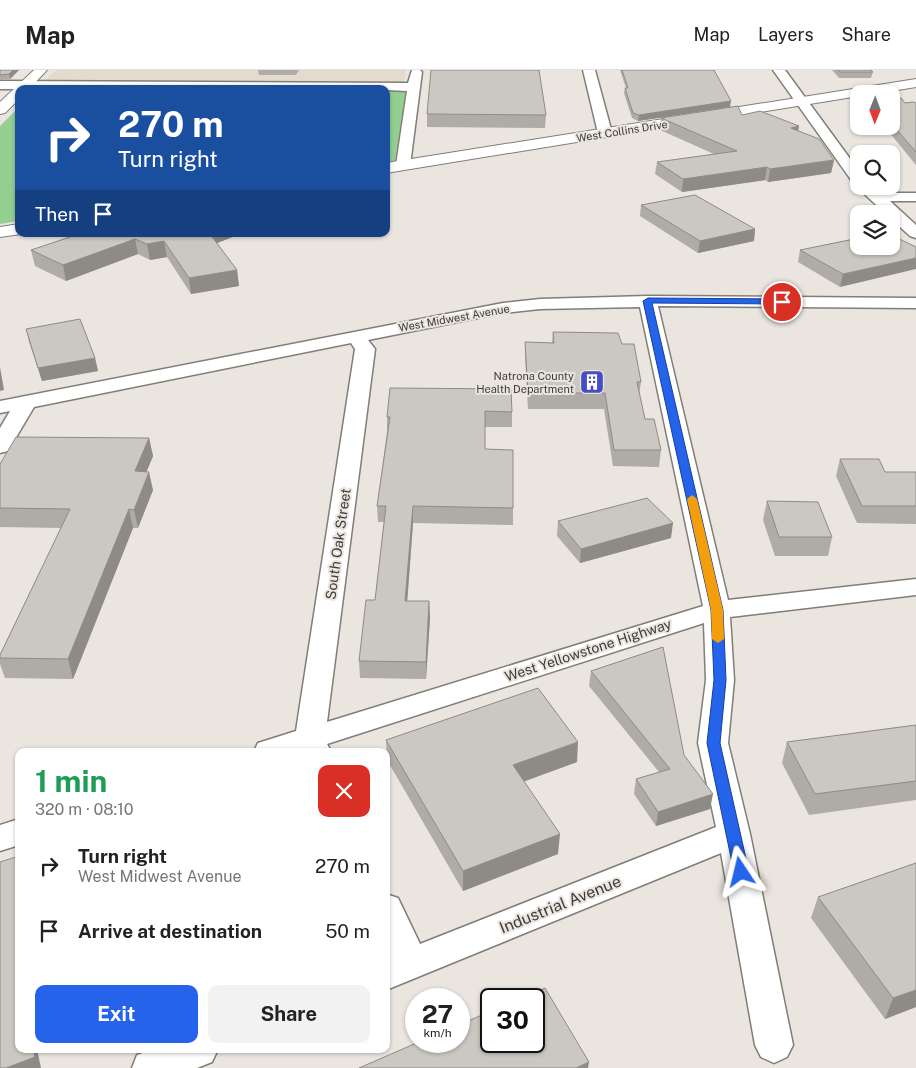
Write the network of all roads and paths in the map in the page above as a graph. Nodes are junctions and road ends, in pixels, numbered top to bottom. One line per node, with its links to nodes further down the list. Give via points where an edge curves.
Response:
1 (41, 70): 8 (main road)
2 (200, 70): 9 (street)
3 (416, 70): 12 (street)
4 (590, 70): 16 (street)
5 (779, 70): 14 (street)
6 (916, 84): 14 (main road, West Collins Drive)
7 (0, 85): 10 (street)
8 (25, 85)
9 (191, 85)
10 (15, 87)
11 (390, 87): 12 (street)
12 (414, 87): 17 (street)
13 (15, 95): 15 (main road)
14 (800, 102): 16 (main road, West Collins Drive); 19 (street)
15 (0, 110)
16 (605, 133): 17 (main road, West Collins Drive)
17 (404, 165): 18 (main road, West Collins Drive)
18 (390, 167)
19 (850, 170)
20 (876, 197): 21 (street); 24 (street)
21 (916, 197)
22 (15, 230): 23 (main road)
23 (0, 232)
24 (916, 233)
25 (648, 301): 26 (street, West Midwest Avenue); 27 (street, West Midwest Avenue, via 503,308); 32 (street)
26 (916, 303)
27 (357, 338): 28 (street, West Midwest Avenue); 33 (street, South Oak Street, via 365,349)
28 (26, 402): 29 (street, West Midwest Avenue); 30 (street)
29 (0, 408)
30 (0, 446)
31 (916, 587): 32 (street, West Yellowstone Highway)
32 (717, 610): 33 (street, West Yellowstone Highway); 36 (street, via 720,680 713,743)
33 (313, 745): 34 (street, West Yellowstone Highway)
34 (291, 748)
35 (15, 833): 37 (street)
36 (734, 834): 39 (street, Industrial Avenue); 40 (street)
37 (0, 838)
38 (390, 927): 39 (street)
39 (399, 969)
40 (774, 1045)
41 (189, 1053): 42 (street)
42 (152, 1068)

